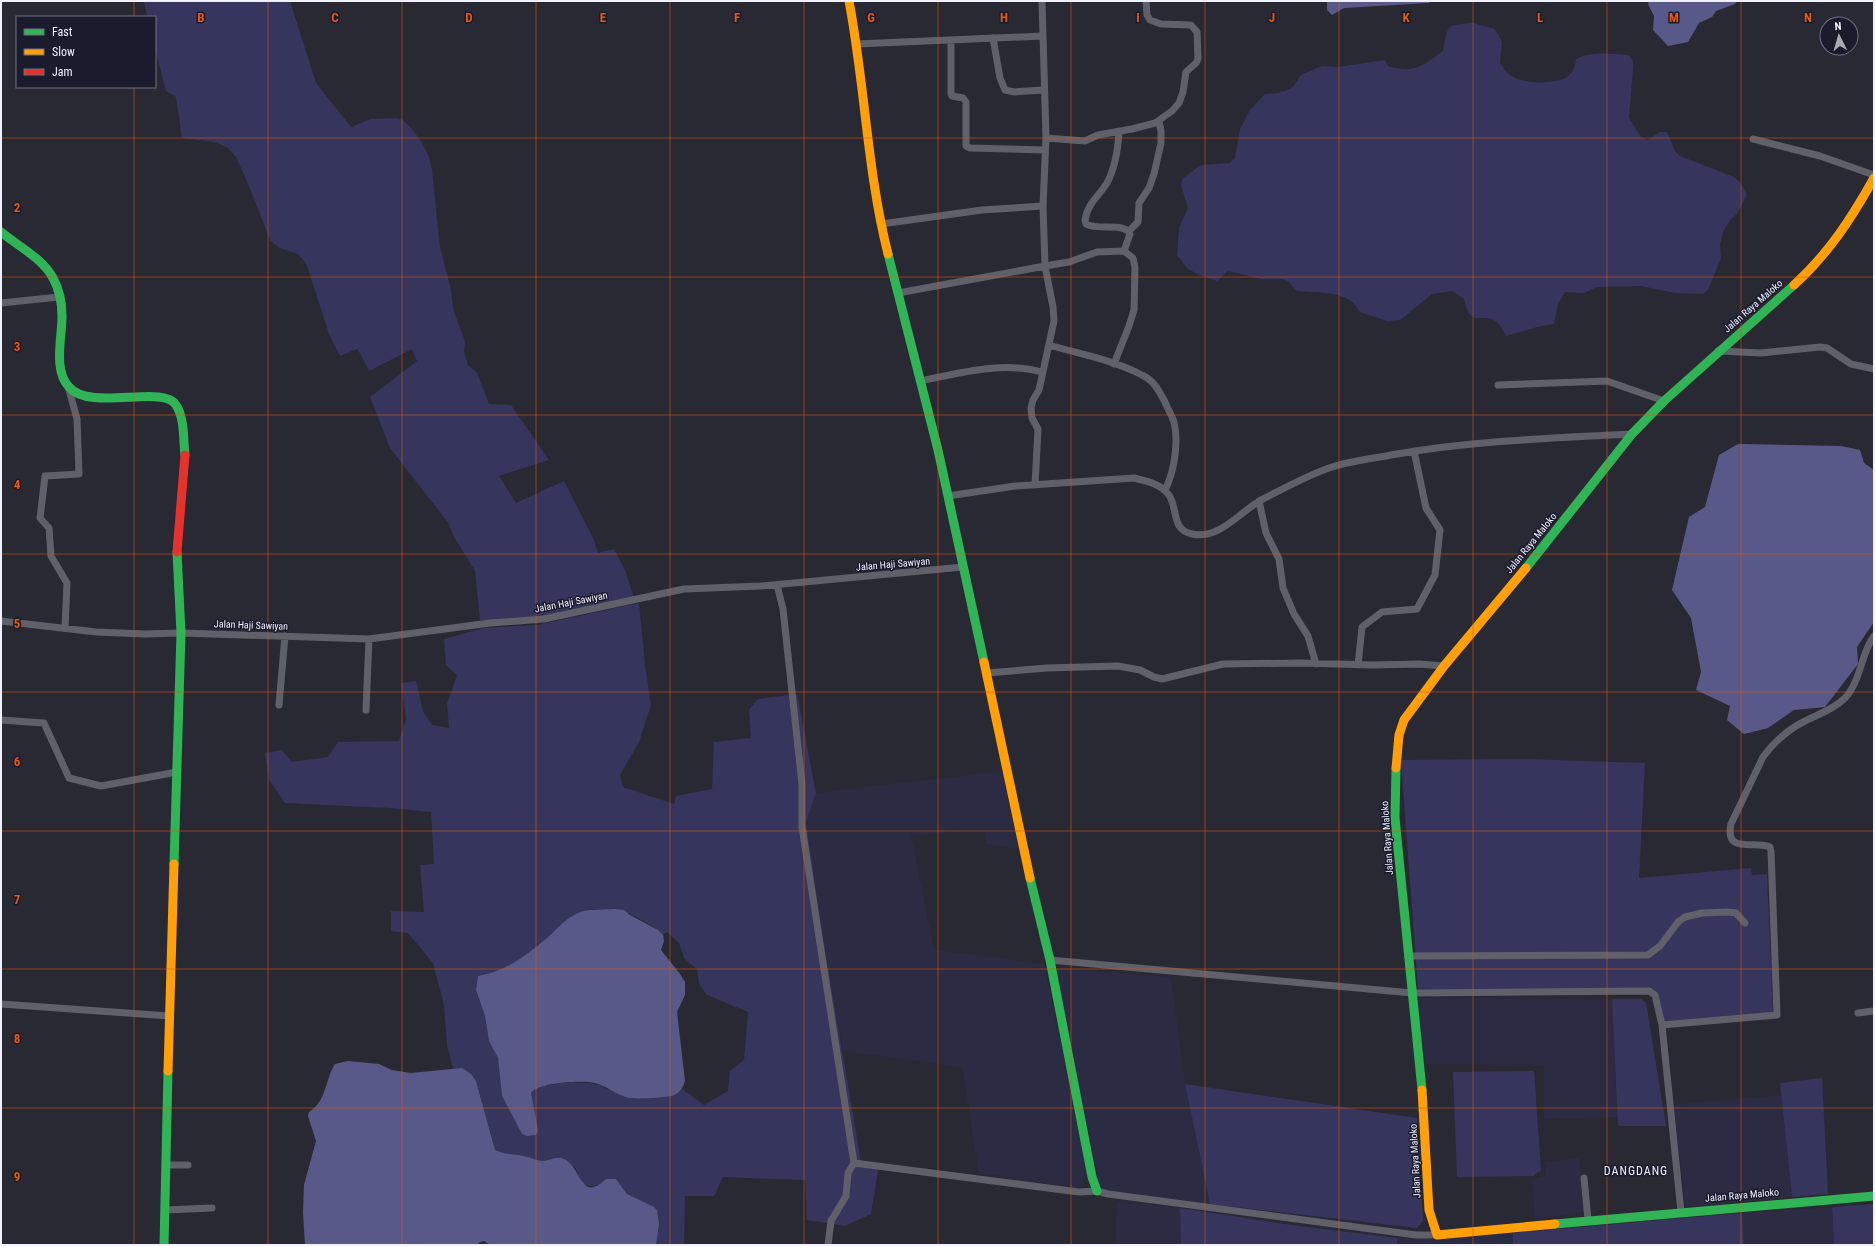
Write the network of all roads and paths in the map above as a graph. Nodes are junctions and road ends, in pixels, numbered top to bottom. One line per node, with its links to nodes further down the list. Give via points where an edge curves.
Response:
1 (849, 1): 7 (street)
2 (1042, 1): 4 (street)
3 (1146, 1): 9 (street, via 1150,20 1161,24 1191,25 1195,28 1198,39 1198,59 1186,72 1179,103)
4 (1043, 36): 5 (street); 8 (street)
5 (993, 38): 6 (street); 8 (street, via 1005,90)
6 (950, 40): 7 (street); 13 (street, via 951,94 963,98 966,102 966,146)
7 (857, 44): 16 (street)
8 (1043, 90): 11 (street)
9 (1159, 120): 10 (street, via 1146,126); 17 (street, via 1162,139 1156,170 1149,188 1139,202 1138,222)
10 (1119, 132): 11 (street, via 1098,135 1083,142); 17 (street, via 1116,158 1109,178 1091,203 1085,220 1090,226 1121,227)
11 (1046, 138): 13 (street)
12 (1753, 139): 14 (street, via 1815,154)
13 (1045, 150): 15 (street)
14 (1874, 177): 25 (street, Jalan Raya Maloko, via 1860,204 1827,253)
15 (1043, 206): 16 (street, via 982,210); 20 (street)
16 (881, 224): 21 (street)
17 (1128, 231): 19 (street, via 1130,235)
18 (1, 232): 22 (street, via 47,271 52,277)
19 (1124, 251): 20 (street, via 1090,253 1069,262); 26 (street, via 1132,258 1135,267 1134,310)
20 (1045, 266): 21 (street); 24 (street, via 1053,312 1053,329)
21 (898, 293): 29 (street)
22 (59, 297): 23 (street); 31 (street, via 62,316 61,366)
23 (1, 303)
24 (1049, 345): 26 (street); 28 (street)
25 (1718, 352): 27 (street, via 1760,353 1820,347 1827,348 1851,364); 32 (street, Jalan Raya Maloko)
26 (1114, 364): 36 (street, via 1142,375 1154,383 1172,417 1175,430 1174,465)
27 (1874, 369)
28 (1042, 372): 29 (street, via 1021,367 1004,367); 35 (street, via 1038,392 1031,408 1032,418 1038,429)
29 (920, 381): 37 (street)
30 (1498, 385): 32 (street, via 1607,381)
31 (68, 386): 42 (street, via 77,419 79,474 45,476 40,518 49,528 51,556 67,583); 43 (street, via 81,397 163,397 170,399 178,408 185,456 177,543)
32 (1664, 401): 33 (street, Jalan Raya Maloko)
33 (1632, 434): 34 (street, via 1536,439); 49 (street, Jalan Raya Maloko)
34 (1414, 451): 38 (street, via 1329,468); 48 (street, via 1426,508 1440,530 1435,575 1417,609 1382,612 1362,627)
35 (1035, 485): 36 (street, via 1134,478); 37 (street)
36 (1165, 490): 38 (street, via 1179,526 1192,534 1218,529)
37 (948, 496): 39 (street)
38 (1259, 501): 47 (street, via 1266,533 1279,559 1283,588 1294,614 1306,630)
39 (963, 567): 40 (street, Jalan Haji Sawiyan); 50 (street)
40 (777, 585): 46 (street, Jalan Haji Sawiyan, via 684,589 544,619 490,623); 64 (street, via 783,609 802,784 802,827)
41 (1, 621): 42 (street, Jalan Haji Sawiyan)
42 (65, 628): 43 (street, Jalan Haji Sawiyan, via 96,632)
43 (181, 633): 44 (street, Jalan Haji Sawiyan); 54 (street)
44 (285, 636): 46 (street, Jalan Haji Sawiyan); 51 (street)
45 (1874, 636): 63 (street, via 1846,696 1834,707 1796,726 1763,757 1731,824 1730,835 1733,841 1748,846 1766,845 1771,851 1777,1015)
46 (369, 639): 52 (street)
47 (1316, 664): 48 (street); 50 (street, via 1223,664 1162,679 1140,670 1118,666)
48 (1358, 665): 49 (street)
49 (1444, 666): 56 (street, Jalan Raya Maloko, via 1408,713 1399,735 1394,790)
50 (987, 673): 57 (street, via 1036,906)
51 (279, 705)
52 (366, 710)
53 (1, 720): 54 (street, via 44,723 69,778 101,786)
54 (177, 772): 62 (street)
55 (1745, 923): 56 (street, via 1736,913 1728,912 1702,913 1685,917 1678,922 1660,946 1648,955)
56 (1408, 956): 58 (street, Jalan Raya Maloko)
57 (1050, 960): 58 (street); 68 (street, via 1092,1177)
58 (1412, 993): 63 (street, via 1649,991 1655,995); 74 (street, Jalan Raya Maloko, via 1421,1065 1429,1210)
59 (1, 1004): 62 (street)
60 (1874, 1011): 61 (street)
61 (1858, 1013)
62 (169, 1016): 65 (street)
63 (1662, 1025): 72 (street)
64 (854, 1163): 68 (street, via 1079,1192); 76 (street, via 848,1172 846,1196 831,1221)
65 (166, 1165): 66 (street); 71 (street)
66 (188, 1165)
67 (1584, 1178): 73 (street)
68 (1097, 1191): 74 (street, via 1408,1234)
69 (1874, 1196): 72 (street, Jalan Raya Maloko)
70 (212, 1208): 71 (street)
71 (165, 1210): 75 (street)
72 (1681, 1212): 73 (street, Jalan Raya Maloko)
73 (1588, 1220): 74 (street, Jalan Raya Maloko)
74 (1437, 1235)
75 (164, 1245)
76 (828, 1245)

